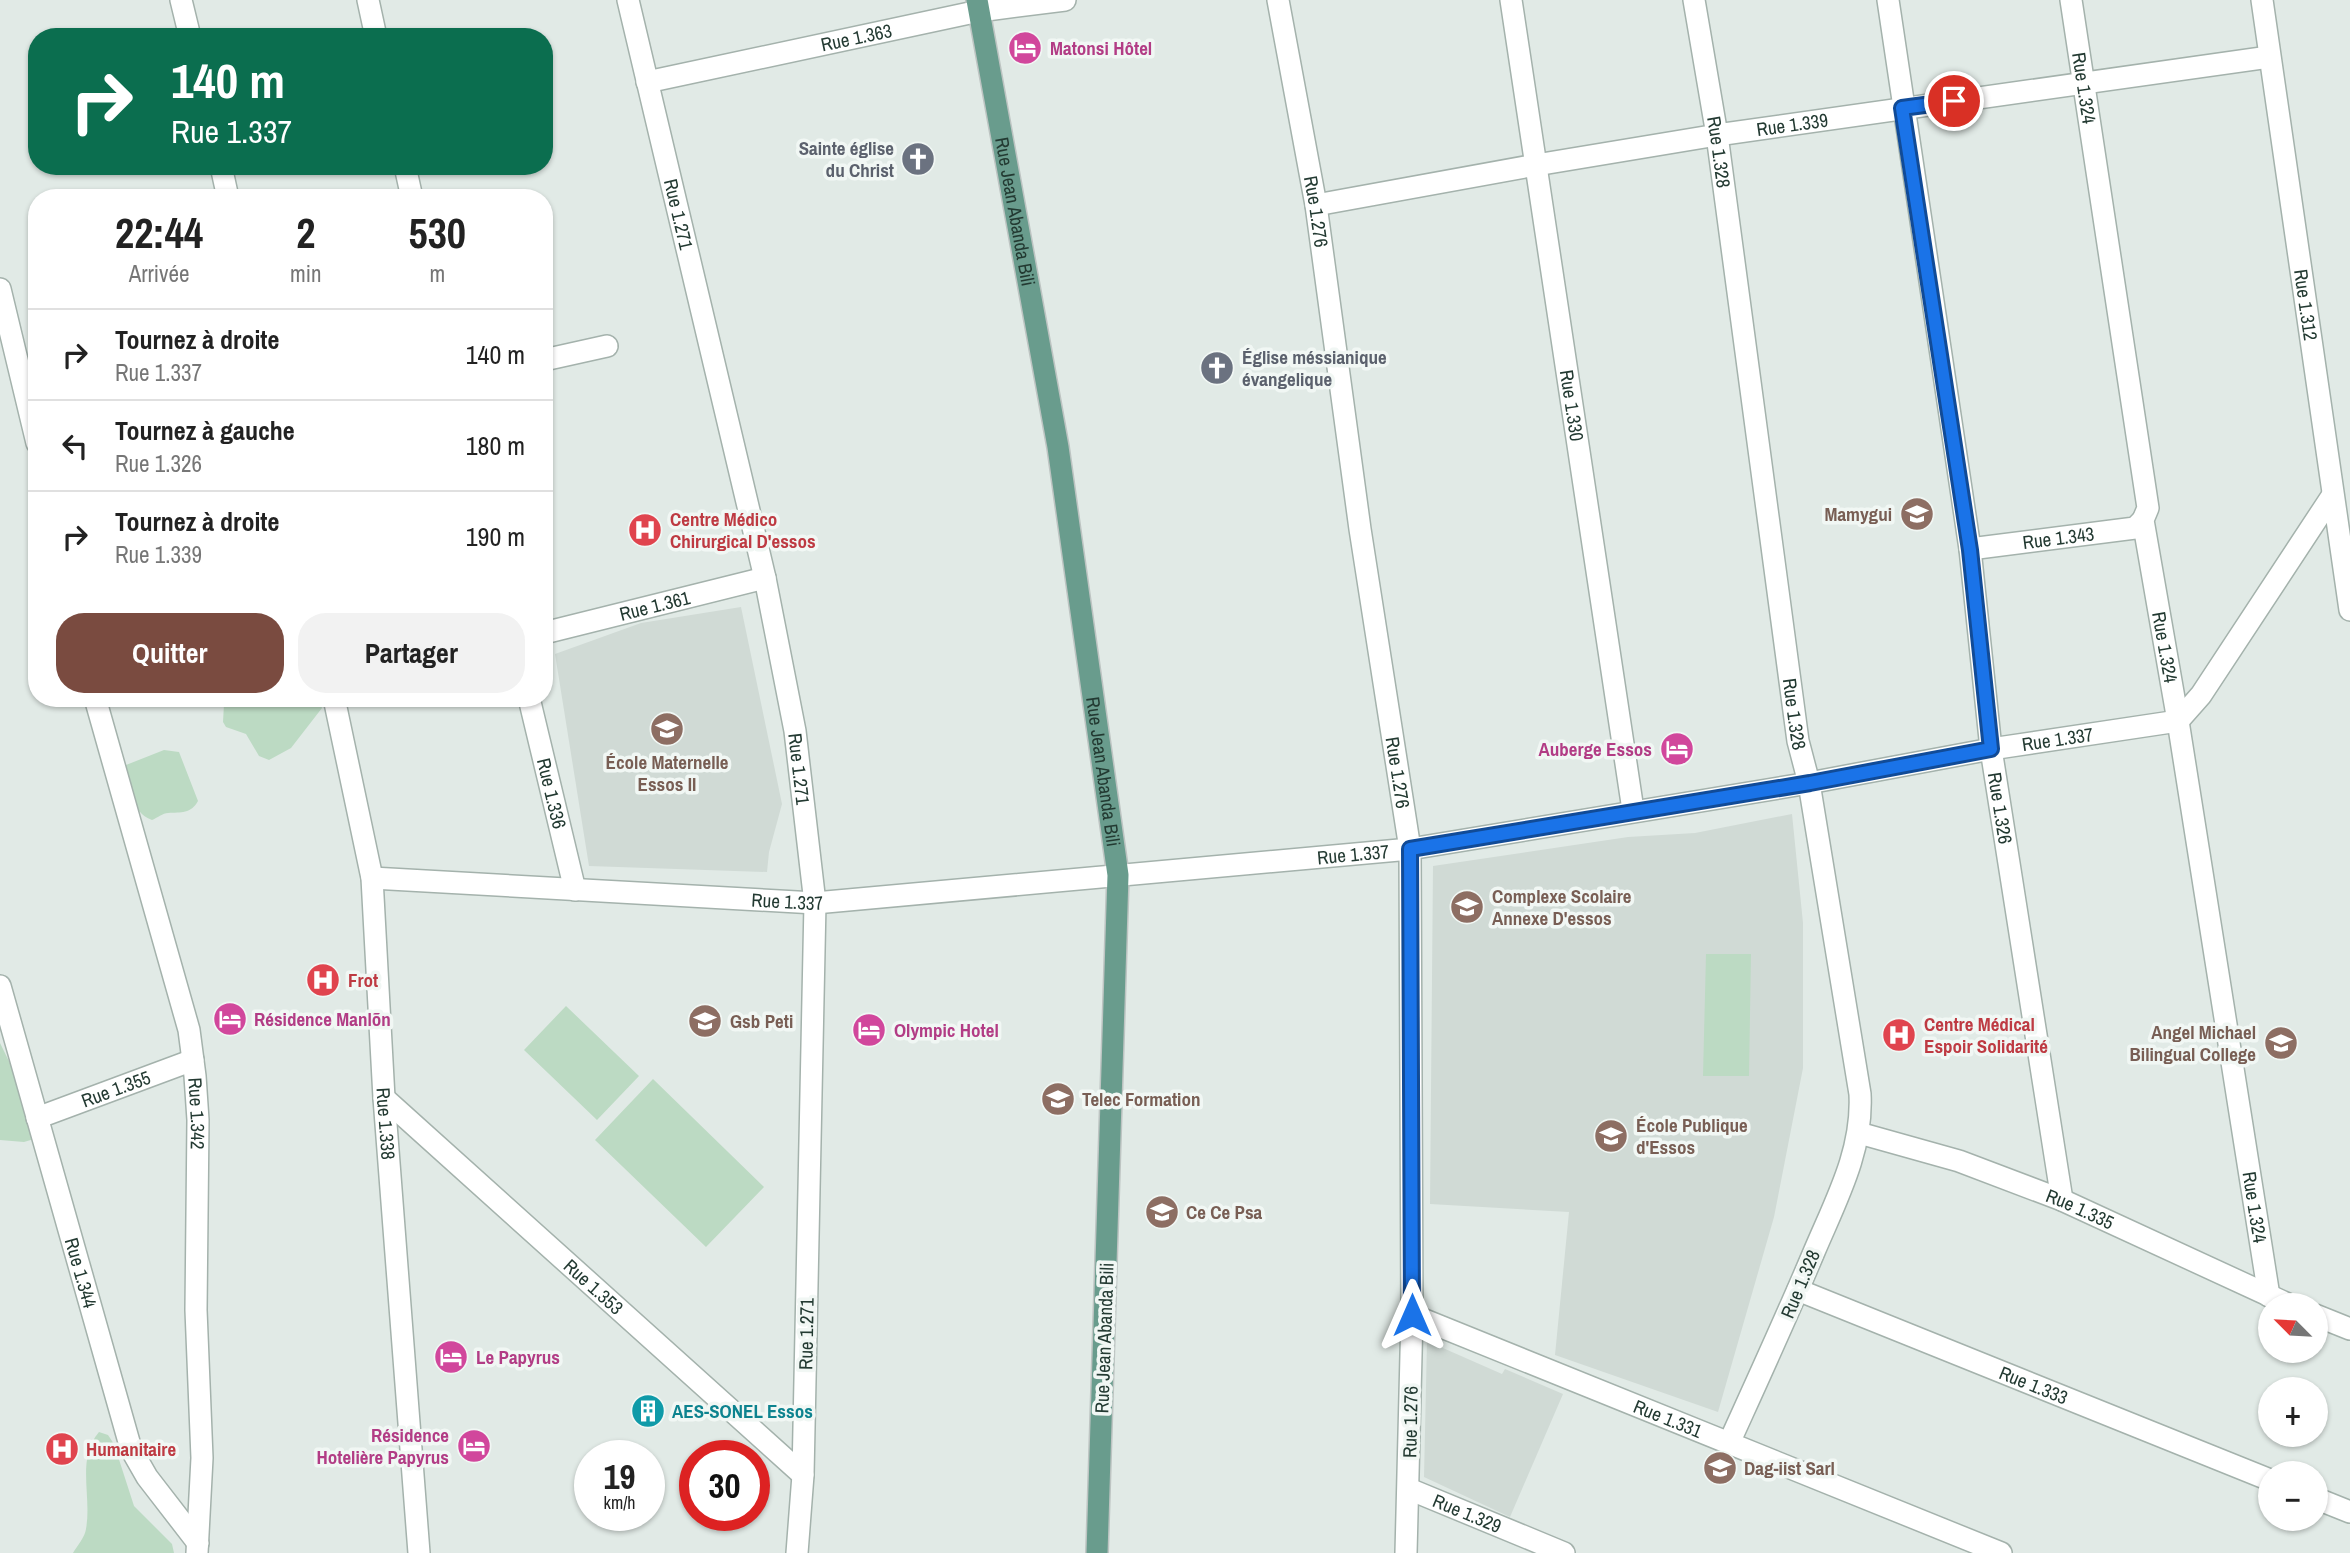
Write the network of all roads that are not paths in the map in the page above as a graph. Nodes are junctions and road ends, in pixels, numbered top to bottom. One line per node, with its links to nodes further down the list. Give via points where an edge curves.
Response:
1 (181, 0): 12 (street)
2 (368, 0): 13 (street)
3 (628, 0): 15 (street, Rue 1.271)
4 (1065, 0): 11 (street, Rue 1.363)
5 (1278, 0): 20 (street, Rue 1.276)
6 (1511, 0): 19 (street, Rue 1.330)
7 (1694, 0): 18 (street, Rue 1.328)
8 (1888, 0): 17 (street, Rue 1.326)
9 (2071, 0): 16 (street, Rue 1.324)
10 (2262, 0): 14 (street, Rue 1.312)
11 (978, 5): 15 (street, Rue 1.363); 39 (main road, Rue Jean Abanda Bili, via 1058,447)
12 (188, 28)
13 (374, 28)
14 (2269, 57): 16 (street, Rue 1.339); 25 (street, Rue 1.312)
15 (647, 82): 28 (street, Rue 1.271)
16 (2084, 84): 17 (street, Rue 1.339); 26 (street, Rue 1.324, via 2148,508)
17 (1902, 108): 18 (street, Rue 1.339); 27 (street, Rue 1.326)
18 (1717, 135): 19 (street, Rue 1.339); 36 (street, Rue 1.328, via 1798,741)
19 (1536, 164): 20 (street, Rue 1.339); 37 (street, Rue 1.330)
20 (1316, 205): 38 (street, Rue 1.276)
21 (0, 289): 24 (street)
22 (607, 346): 23 (street)
23 (553, 358)
24 (28, 406)
25 (2332, 496): 29 (street, Rue 1.312); 34 (street, via 2208,684)
26 (2143, 520): 27 (street, Rue 1.343, via 2135,528); 34 (street, Rue 1.324)
27 (1970, 550): 35 (street, Rue 1.326)
28 (765, 578): 30 (street, Rue 1.361); 42 (street, Rue 1.271, via 795,731)
29 (2350, 610)
30 (553, 631)
31 (98, 707): 44 (street, Rue 1.342, via 189,1030)
32 (336, 707): 40 (street, Rue 1.338)
33 (531, 707): 41 (street, Rue 1.336)
34 (2178, 721): 35 (street, Rue 1.337); 51 (street, Rue 1.324)
35 (1991, 749): 36 (street, Rue 1.337); 48 (street, Rue 1.326)
36 (1810, 783): 37 (street, Rue 1.337); 47 (street, Rue 1.328, via 1860,1094)
37 (1633, 810): 38 (street, Rue 1.337)
38 (1410, 849): 39 (street, Rue 1.337); 52 (street, Rue 1.276)
39 (1118, 874): 42 (street, Rue 1.337); 64 (main road, Rue Jean Abanda Bili)
40 (372, 878): 41 (street, Rue 1.337); 45 (street, Rue 1.338)
41 (575, 890): 42 (street, Rue 1.337)
42 (815, 903): 56 (street, Rue 1.271)
43 (0, 986): 46 (street, Rue 1.344)
44 (193, 1060): 46 (street, Rue 1.355); 61 (street, Rue 1.342, via 198,1120 196,1310 202,1458)
45 (384, 1098): 56 (street, Rue 1.353); 62 (street, Rue 1.338)
46 (37, 1118): 61 (street, Rue 1.344, via 131,1450)
47 (1859, 1133): 48 (street, Rue 1.335, via 1959,1161); 49 (street, Rue 1.328, via 1850,1167)
48 (2062, 1200): 50 (street, Rue 1.335)
49 (1798, 1290): 55 (street, Rue 1.328); 57 (street, Rue 1.333)
50 (2263, 1293)
51 (2269, 1293)
52 (1412, 1315): 55 (street, Rue 1.331); 58 (street, Rue 1.276)
53 (2328, 1320): 54 (street)
54 (2350, 1329)
55 (1729, 1443): 67 (street, Rue 1.331)
56 (803, 1475): 63 (street, Rue 1.271)
57 (2258, 1475)
58 (1409, 1489): 65 (street, Rue 1.276); 66 (street, Rue 1.329)
59 (2328, 1504): 60 (street)
60 (2350, 1513)
61 (197, 1548)
62 (419, 1553)
63 (797, 1553)
64 (1097, 1553)
65 (1406, 1553)
66 (1564, 1553)
67 (2001, 1553)

